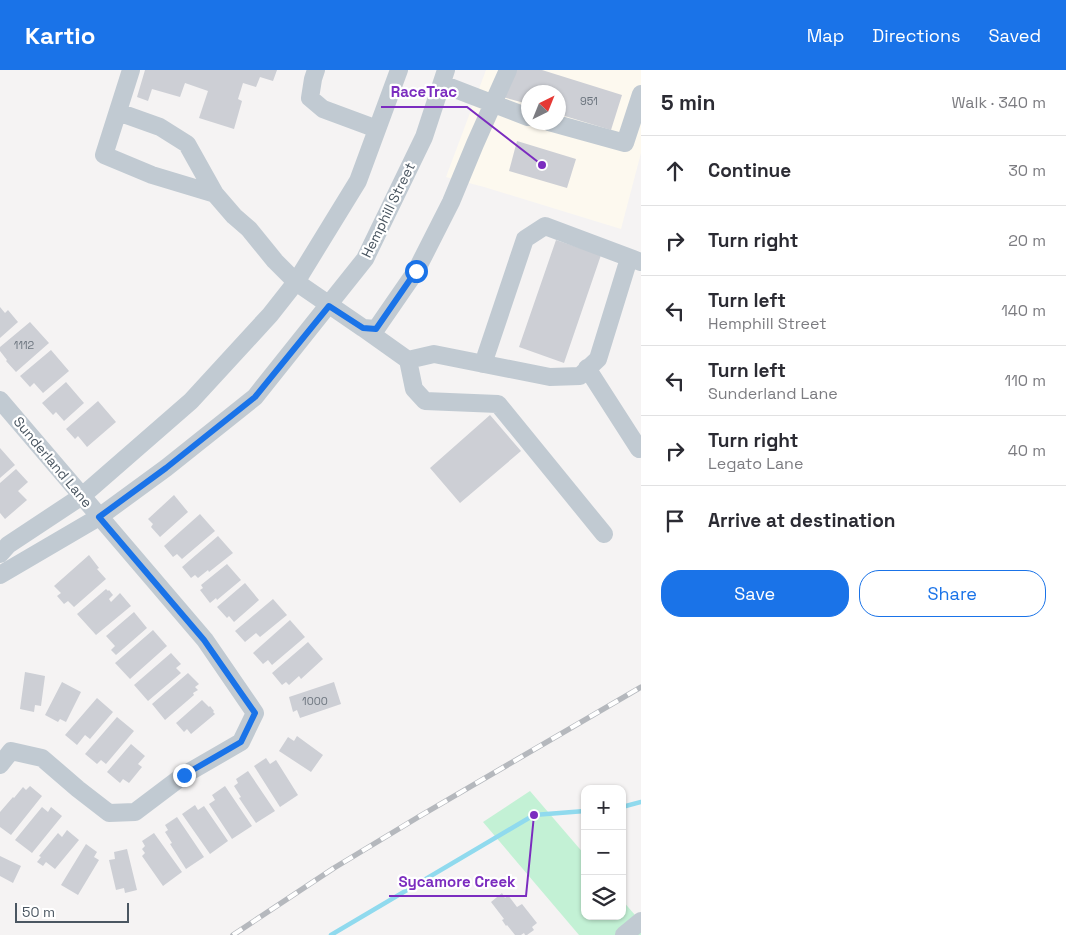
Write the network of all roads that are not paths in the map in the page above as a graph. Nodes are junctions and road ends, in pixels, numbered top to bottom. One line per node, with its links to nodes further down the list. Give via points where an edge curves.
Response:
1 (132, 70): 8 (street)
2 (316, 70): 11 (street, via 310,98 323,109)
3 (399, 70): 11 (street)
4 (508, 70): 7 (street)
5 (444, 77): 7 (street); 15 (street, Hemphill Street, via 424,137 365,260)
6 (641, 94): 10 (street, via 625,143)
7 (494, 103): 9 (street); 16 (street, via 451,202 416,271 376,329)
8 (118, 112): 12 (street, via 160,127 187,144); 12 (street, via 104,155)
9 (521, 114)
10 (566, 127)
11 (377, 129): 14 (street, via 358,181)
12 (215, 194): 14 (street)
13 (637, 260): 18 (street, via 545,226 525,239); 19 (street, via 627,265 598,359)
14 (296, 282): 15 (street); 22 (street, via 191,401)
15 (329, 306): 16 (street); 23 (street, Hemphill Street, via 255,397)
16 (363, 328): 17 (street)
17 (408, 360): 18 (street, via 434,354); 24 (street, via 414,389 425,402 498,404)
18 (483, 364): 19 (street, via 550,377 580,376)
19 (588, 368): 21 (street)
20 (0, 400): 22 (street, Sunderland Lane)
21 (640, 450)
22 (82, 496): 23 (street, Sunderland Lane); 25 (street, via 8,545)
23 (99, 517): 26 (street, Hemphill Street); 27 (street, Sunderland Lane, via 204,640 255,713 241,742 184,775 135,812 109,812 42,758 11,751)
24 (604, 534)
25 (0, 554)
26 (0, 575)
27 (0, 765)
28 (641, 921): 29 (street)
29 (624, 935)

